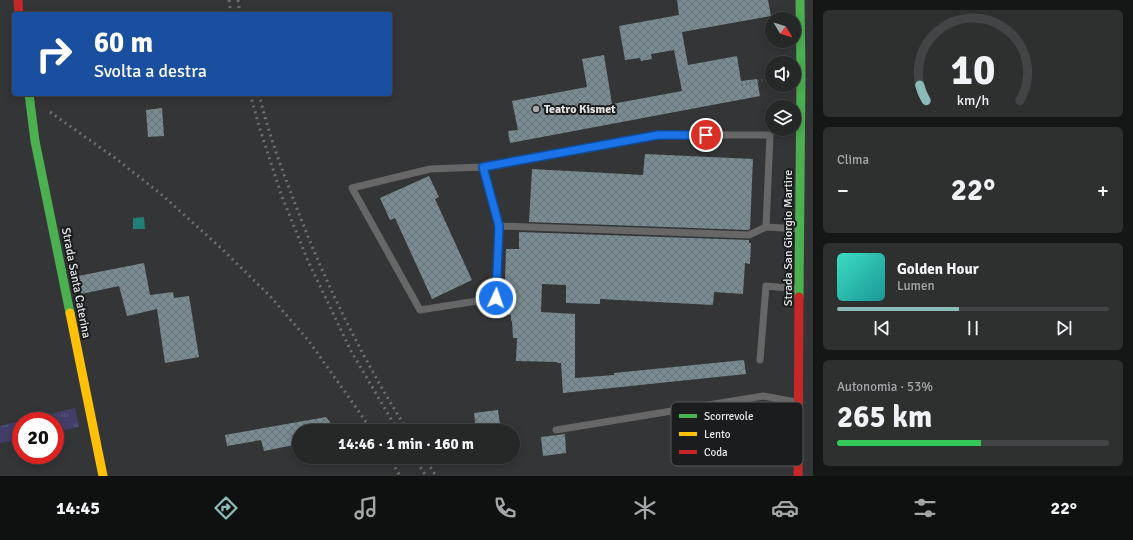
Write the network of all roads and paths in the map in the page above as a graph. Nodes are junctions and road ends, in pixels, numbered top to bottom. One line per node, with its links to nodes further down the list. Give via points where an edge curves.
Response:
1 (18, 0): 3 (street)
2 (800, 0): 10 (street, Strada San Giorgio Martire)
3 (19, 12)
4 (765, 80): 5 (path)
5 (742, 85)
6 (29, 96): 17 (street, Strada Santa Caterina, via 35,141)
7 (483, 167): 8 (lane); 8 (lane, via 430,170 352,188 420,310 496,298); 9 (lane, via 658,135 770,135)
8 (499, 226): 9 (lane, via 749,235)
9 (766, 227): 10 (lane)
10 (800, 229): 11 (street, Strada San Giorgio Martire)
11 (799, 289): 12 (lane, via 766,286); 14 (street, Strada San Giorgio Martire)
12 (760, 360)
13 (726, 402): 14 (lane, via 762,396)
14 (798, 402)
15 (671, 411): 16 (lane)
16 (556, 430)
17 (103, 476)

